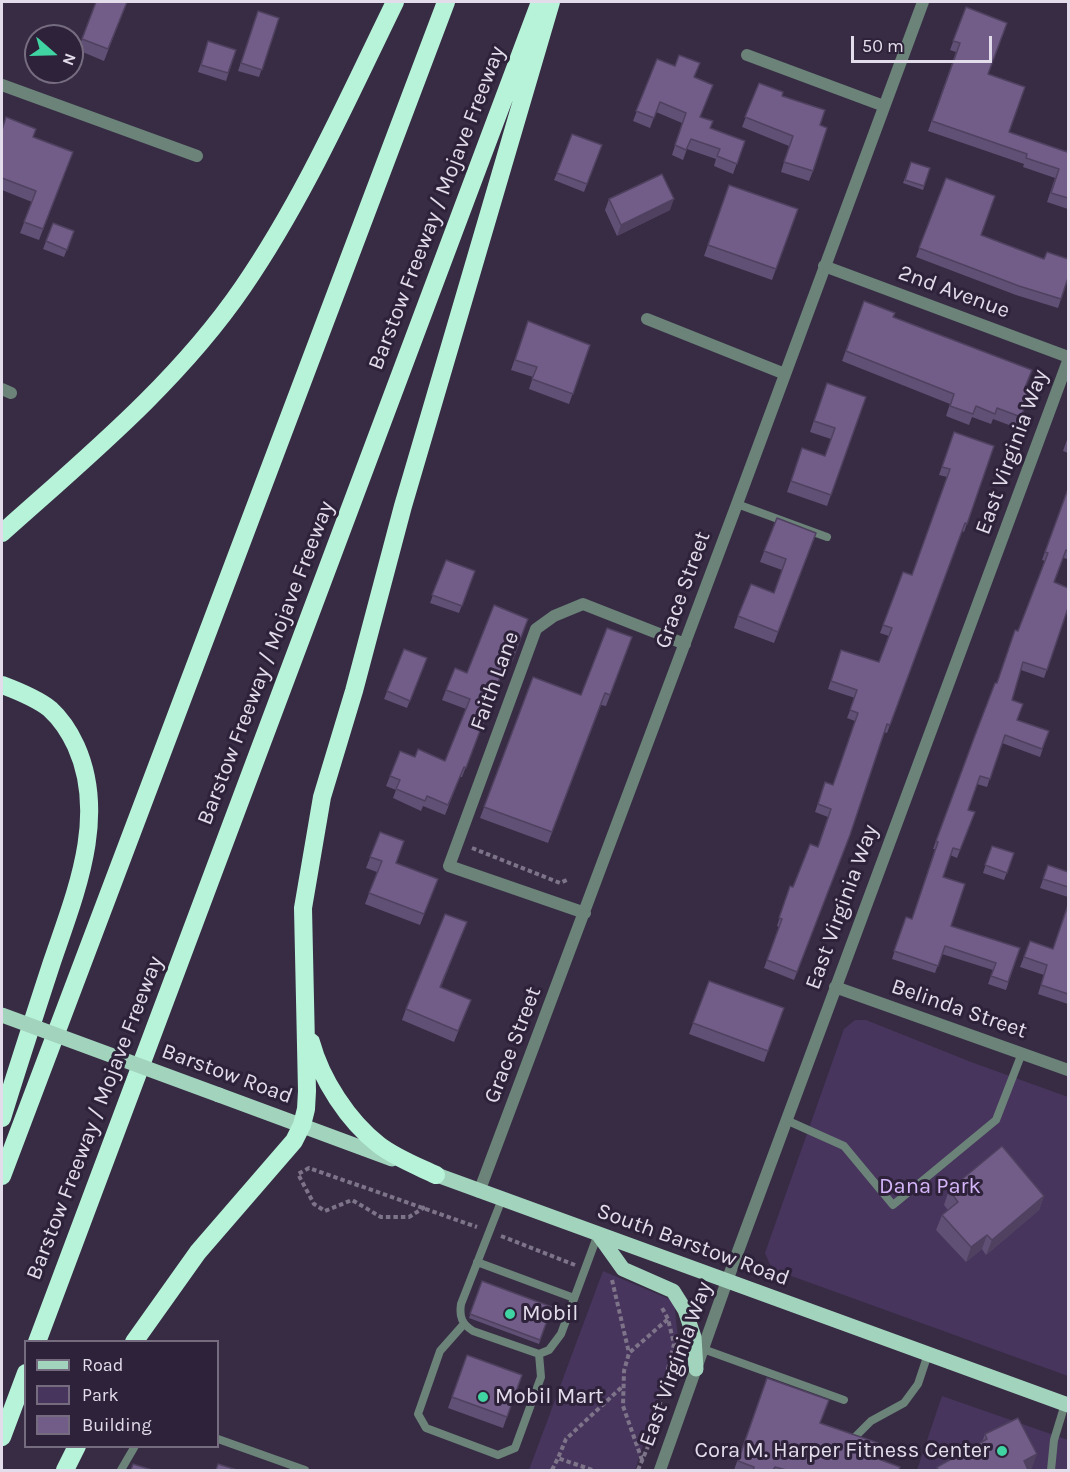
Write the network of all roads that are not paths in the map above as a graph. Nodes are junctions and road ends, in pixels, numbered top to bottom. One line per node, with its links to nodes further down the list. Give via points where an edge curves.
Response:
1 (394, 2): 15 (highway, via 322,153 243,288 182,363 131,416)
2 (446, 2): 29 (highway)
3 (540, 2): 37 (highway, Barstow Freeway / Mojave Freeway)
4 (551, 2): 22 (highway, via 322,797 303,908)
5 (923, 2): 8 (street, Grace Street)
6 (747, 55): 8 (street)
7 (2, 85): 9 (street)
8 (884, 106): 10 (street, Grace Street)
9 (197, 156)
10 (824, 266): 12 (street, 2nd Avenue); 13 (street, Grace Street)
11 (647, 319): 13 (street)
12 (1068, 359): 20 (street, East Virginia Way)
13 (785, 374): 14 (street, Grace Street)
14 (737, 504): 16 (lane); 17 (street, Grace Street)
15 (2, 533)
16 (827, 537)
17 (685, 644): 19 (street, Grace Street); 19 (street, Faith Lane, via 583,604 554,616 537,629 449,866)
18 (2, 685): 25 (highway, via 50,710 70,734 89,790 90,820 77,886)
19 (585, 913): 30 (street, Grace Street)
20 (835, 987): 23 (street, Belinda Street); 26 (street, East Virginia Way)
21 (2, 1015): 27 (main road, Barstow Road, bridge)
22 (305, 1020): 27 (highway, via 307,1091); 28 (highway, via 326,1078 361,1127 386,1149)
23 (1022, 1053): 24 (street, Belinda Street); 26 (lane, via 996,1120 893,1205 844,1146)
24 (1068, 1070)
25 (2, 1118)
26 (786, 1120): 34 (street, East Virginia Way)
27 (302, 1125): 28 (main road, South Barstow Road); 38 (highway, via 283,1155 198,1252)
28 (436, 1175): 30 (main road, South Barstow Road)
29 (2, 1176)
30 (479, 1192): 31 (main road, South Barstow Road)
31 (502, 1199): 32 (main road, South Barstow Road); 33 (lane)
32 (598, 1234): 34 (main road, South Barstow Road); 35 (lane); 42 (main road, via 623,1269 673,1291 685,1310 694,1337)
33 (477, 1262): 35 (lane); 36 (lane, via 461,1304)
34 (727, 1281): 39 (street, East Virginia Way); 41 (main road, South Barstow Road)
35 (574, 1298): 40 (lane, via 556,1343)
36 (463, 1325): 40 (lane); 40 (lane, via 440,1351 418,1414 426,1428 498,1455 515,1448 541,1377)
37 (37, 1340)
38 (135, 1340)
39 (703, 1349): 42 (street, East Virginia Way); 44 (lane)
40 (539, 1354)
41 (928, 1354): 45 (main road, South Barstow Road); 48 (lane, via 918,1384 904,1403 871,1421)
42 (696, 1369): 55 (street, East Virginia Way)
43 (24, 1378): 46 (highway)
44 (844, 1400)
45 (1066, 1405): 51 (lane, via 1054,1440)
46 (2, 1437)
47 (219, 1439): 54 (lane)
48 (851, 1441)
49 (76, 1448): 52 (highway)
50 (134, 1448): 53 (lane)
51 (1051, 1469): 56 (lane)
52 (65, 1470)
53 (121, 1470)
54 (305, 1470)
55 (660, 1470)
56 (1062, 1470)

